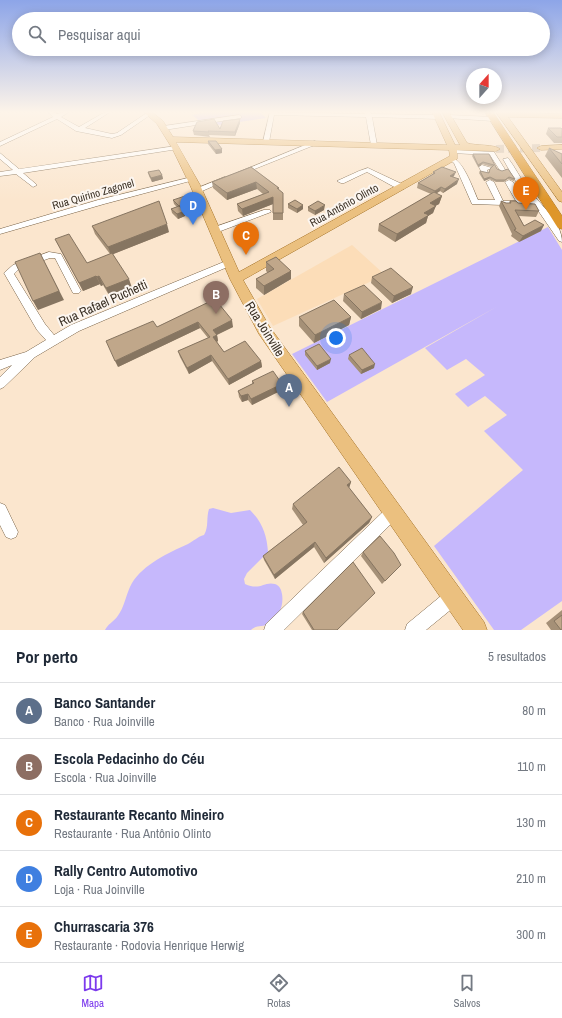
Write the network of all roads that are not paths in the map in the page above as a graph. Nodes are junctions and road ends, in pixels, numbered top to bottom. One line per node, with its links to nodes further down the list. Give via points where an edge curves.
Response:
1 (172, 141): 13 (main road, Rua Joinville)
2 (247, 141): 9 (main road)
3 (373, 141): 11 (street)
4 (449, 141): 18 (main road)
5 (461, 141): 14 (main road)
6 (510, 141): 17 (highway)
7 (514, 141): 36 (highway)
8 (517, 141): 31 (main road)
9 (266, 142): 10 (main road)
10 (315, 143): 11 (main road); 29 (street)
11 (374, 145): 18 (main road)
12 (562, 147): 15 (main road)
13 (176, 148): 21 (street); 23 (main road, Rua Joinville)
14 (476, 148): 16 (main road); 18 (main road)
15 (541, 148)
16 (496, 149)
17 (515, 152): 20 (street); 37 (highway)
18 (453, 153): 20 (street, via 492,153 495,169); 28 (main road, Rua Antônio Olinto); 33 (street, via 475,202)
19 (0, 155): 21 (street)
20 (506, 159): 30 (street)
21 (18, 172): 22 (street); 27 (street)
22 (0, 174)
23 (192, 179): 29 (main road, Rua Joinville); 39 (street, Rua Quirino Zagonel, via 96,203)
24 (341, 181): 28 (street, via 368,170)
25 (490, 182): 33 (street)
26 (509, 182): 32 (street)
27 (33, 185)
28 (401, 187): 42 (main road, Rua Antônio Olinto)
29 (197, 190): 38 (main road, Rua Joinville)
30 (526, 190): 32 (street); 34 (street)
31 (562, 199)
32 (520, 201): 33 (street); 34 (street)
33 (500, 202)
34 (538, 204): 40 (street)
35 (267, 212): 38 (street)
36 (562, 213)
37 (562, 225)
38 (215, 230): 41 (main road, Rua Joinville)
39 (0, 232)
40 (562, 239)
41 (229, 263): 42 (main road, Rua Joinville); 44 (street, Rua Rafael Puchetti, via 88,322)
42 (236, 279): 49 (main road, Rua Joinville, via 253,312 277,349)
43 (76, 291): 44 (street, via 58,256 54,254 16,267 9,273 41,327)
44 (52, 340): 45 (street, Rua Rafael Puchetti)
45 (31, 354): 46 (street); 47 (street, Rua Rafael Puchetti)
46 (0, 365)
47 (0, 384)
48 (0, 510): 50 (street)
49 (392, 513): 51 (main road, Rua Joinville); 52 (street)
50 (11, 532)
51 (453, 597): 53 (street); 54 (main road, Rua Joinville)
52 (272, 630)
53 (413, 630)
54 (476, 630)

